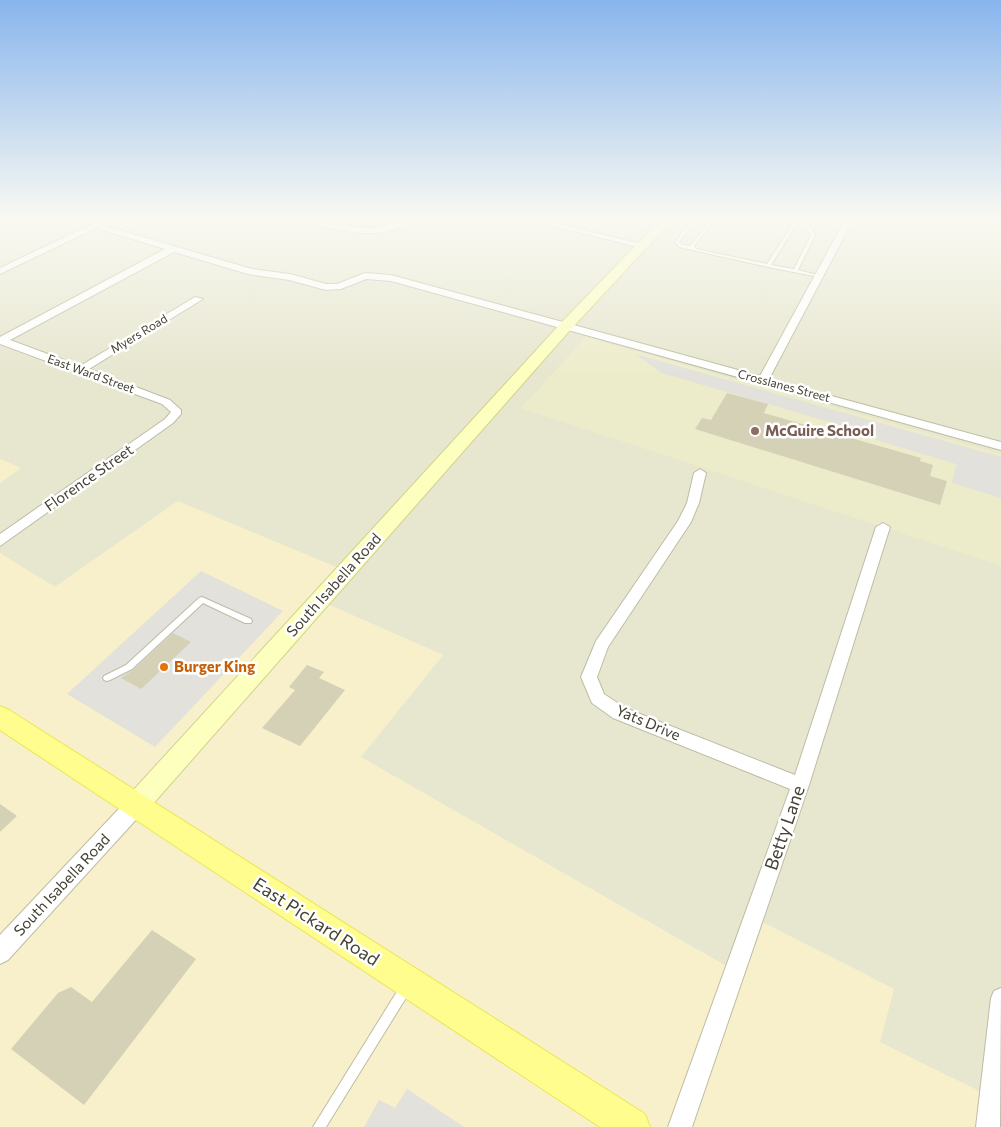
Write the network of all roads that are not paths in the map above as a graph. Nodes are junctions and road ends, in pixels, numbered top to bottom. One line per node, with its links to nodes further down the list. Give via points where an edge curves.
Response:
1 (132, 271): 9 (street)
2 (246, 271): 8 (street, Crosslanes Street, via 290,277 326,287 338,287 376,275)
3 (619, 271): 8 (main road, South Isabella Road)
4 (795, 271): 6 (lane)
5 (822, 271): 6 (street)
6 (819, 276): 11 (street)
7 (198, 299): 10 (street, Myers Road)
8 (566, 326): 11 (street, Crosslanes Street); 21 (main road, South Isabella Road)
9 (0, 341): 10 (street, East Ward Street)
10 (81, 370): 12 (street, East Ward Street, via 166,402)
11 (763, 380): 13 (street, Crosslanes Street)
12 (177, 412): 16 (street, Florence Street, via 169,421)
13 (1001, 446)
14 (700, 473): 20 (street, Yats Drive, via 693,503 684,522 600,645 590,677 598,698 619,713)
15 (883, 527): 20 (street, Betty Lane)
16 (0, 541)
17 (248, 621): 18 (lane, via 202,600 129,667)
18 (107, 678)
19 (0, 717): 21 (main road, East Pickard Road)
20 (800, 785): 27 (street, Betty Lane)
21 (136, 805): 22 (street, South Isabella Road); 23 (main road, East Pickard Road)
22 (0, 952)
23 (409, 982): 25 (main road, East Pickard Road); 26 (lane)
24 (1001, 998): 28 (street)
25 (629, 1126)
26 (319, 1127)
27 (680, 1127)
28 (988, 1127)

